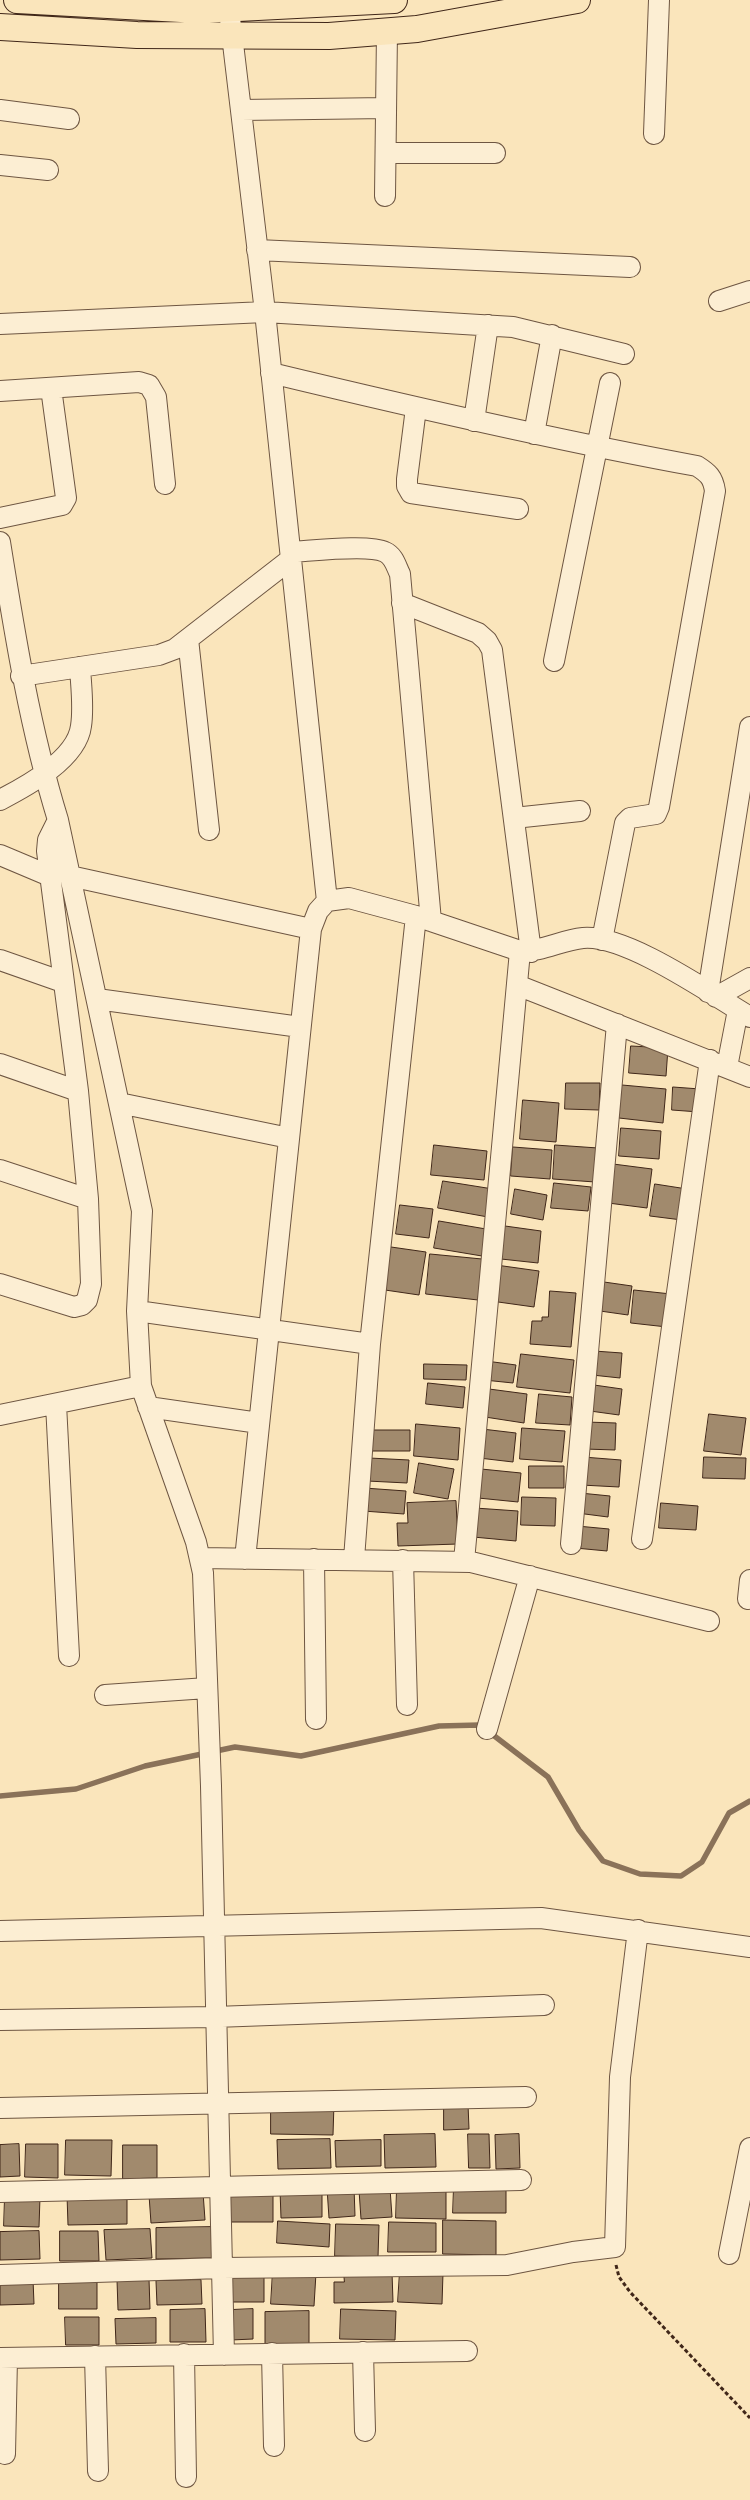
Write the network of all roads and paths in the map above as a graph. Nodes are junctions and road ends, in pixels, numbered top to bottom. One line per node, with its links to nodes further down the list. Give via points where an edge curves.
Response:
1 (17, 0): 5 (main road)
2 (394, 0): 7 (main road)
3 (577, 0): 9 (main road, via 417,29)
4 (659, 0): 15 (street)
5 (97, 2): 6 (main road)
6 (198, 5): 7 (main road)
7 (229, 10): 10 (street)
8 (0, 27): 10 (main road, via 137,35)
9 (387, 31): 10 (main road, via 329,36); 11 (street)
10 (232, 35): 13 (street)
11 (386, 108): 13 (street); 16 (street)
12 (0, 110): 14 (street)
13 (241, 110): 21 (street)
14 (68, 119)
15 (654, 134)
16 (386, 153): 17 (street); 20 (street)
17 (495, 153)
18 (0, 164): 19 (street)
19 (48, 170)
20 (385, 196)
21 (258, 250): 22 (street); 25 (street)
22 (630, 268)
23 (750, 291): 24 (street)
24 (719, 301)
25 (265, 312): 26 (street); 27 (street); 30 (street)
26 (0, 324)
27 (488, 325): 28 (street); 35 (street)
28 (552, 335): 29 (street); 36 (street)
29 (624, 354)
30 (271, 373): 34 (street); 42 (street)
31 (610, 383): 37 (street)
32 (51, 388): 33 (street); 38 (street, via 139,382 149,385 156,396); 40 (street, via 65,503)
33 (0, 392)
34 (416, 408): 35 (street); 39 (street, via 407,479 412,493)
35 (474, 421): 36 (street)
36 (534, 434): 37 (street)
37 (598, 448): 45 (street); 61 (street, via 697,466 709,474 715,491 660,806 656,814 630,818 625,823)
38 (165, 484)
39 (518, 509)
40 (0, 518)
41 (0, 542): 47 (street)
42 (291, 555): 43 (street, via 371,548 385,552 393,558 400,574); 44 (street); 58 (street)
43 (402, 603): 52 (street, via 478,632 492,650); 59 (street)
44 (188, 639): 46 (street, via 159,655); 54 (street)
45 (554, 660)
46 (80, 667): 47 (street); 49 (street, via 81,727 73,748)
47 (21, 676): 49 (street)
48 (750, 726): 67 (street)
49 (44, 774): 50 (street); 53 (street)
50 (3, 795)
51 (580, 811): 52 (street)
52 (514, 818): 62 (street)
53 (58, 820): 56 (street, via 48,840); 57 (street)
54 (209, 830)
55 (0, 855): 56 (street)
56 (50, 876): 65 (street)
57 (70, 876): 60 (street); 68 (street)
58 (327, 901): 59 (street, via 349,898); 60 (street, via 318,910)
59 (423, 918): 62 (street); 83 (street)
60 (311, 929): 71 (street)
61 (602, 940): 62 (street, via 584,938); 67 (street, via 640,954)
62 (526, 951): 66 (street)
63 (0, 960): 65 (street)
64 (750, 978): 67 (street)
65 (63, 982): 75 (street)
66 (517, 985): 70 (street); 96 (street)
67 (712, 994): 69 (street)
68 (97, 999): 71 (street); 76 (street)
69 (744, 1013): 73 (street)
70 (617, 1024): 73 (street); 90 (street)
71 (300, 1027): 77 (street)
72 (0, 1064): 75 (street)
73 (719, 1064): 74 (street); 89 (street)
74 (750, 1077)
75 (78, 1091): 79 (street)
76 (119, 1103): 77 (street); 81 (street, via 142,1211)
77 (289, 1138): 82 (street)
78 (0, 1170): 79 (street)
79 (88, 1199): 80 (street, via 92,1284 82,1305 74,1307)
80 (0, 1284)
81 (137, 1311): 82 (street); 84 (street)
82 (268, 1330): 83 (street); 88 (street)
83 (370, 1344): 94 (street)
84 (141, 1386): 85 (street); 86 (street)
85 (56, 1404): 87 (street); 99 (street)
86 (148, 1407): 88 (street); 91 (street)
87 (0, 1415)
88 (259, 1423): 92 (street)
89 (642, 1538)
90 (571, 1544)
91 (200, 1558): 92 (street); 100 (street)
92 (245, 1559): 93 (street)
93 (314, 1559): 94 (street); 103 (street)
94 (354, 1559): 95 (street)
95 (403, 1560): 96 (street); 102 (street)
96 (464, 1561): 97 (street)
97 (530, 1576): 98 (street); 104 (street)
98 (709, 1621)
99 (69, 1656)
100 (207, 1688): 101 (street); 105 (street)
101 (105, 1695)
102 (407, 1705)
103 (316, 1719)
104 (487, 1729)
105 (213, 1925): 106 (street, via 541,1918); 107 (street); 110 (street)
106 (638, 1930): 108 (street); 119 (street, via 620,2077)
107 (0, 1931)
108 (750, 1947)
109 (544, 2005): 110 (street)
110 (216, 2017): 111 (street); 113 (street)
111 (0, 2020)
112 (526, 2097): 113 (street)
113 (218, 2104): 114 (street); 117 (street)
114 (0, 2108)
115 (750, 2148): 120 (street)
116 (521, 2180): 117 (street)
117 (220, 2185): 118 (street); 121 (street)
118 (0, 2192)
119 (615, 2247): 121 (street, via 507,2265); 130 (path, via 614,2261 619,2277 630,2292)
120 (729, 2254)
121 (222, 2268): 122 (street); 127 (street)
122 (0, 2275)
123 (466, 2351): 124 (street)
124 (363, 2352): 125 (street); 131 (street)
125 (272, 2353): 127 (street); 132 (street)
126 (184, 2354): 127 (street); 128 (street); 135 (street)
127 (224, 2355)
128 (95, 2356): 129 (street); 134 (street)
129 (4, 2358): 133 (street)
130 (750, 2418)
131 (365, 2431)
132 (274, 2446)
133 (5, 2454)
134 (98, 2471)
135 (186, 2477)

